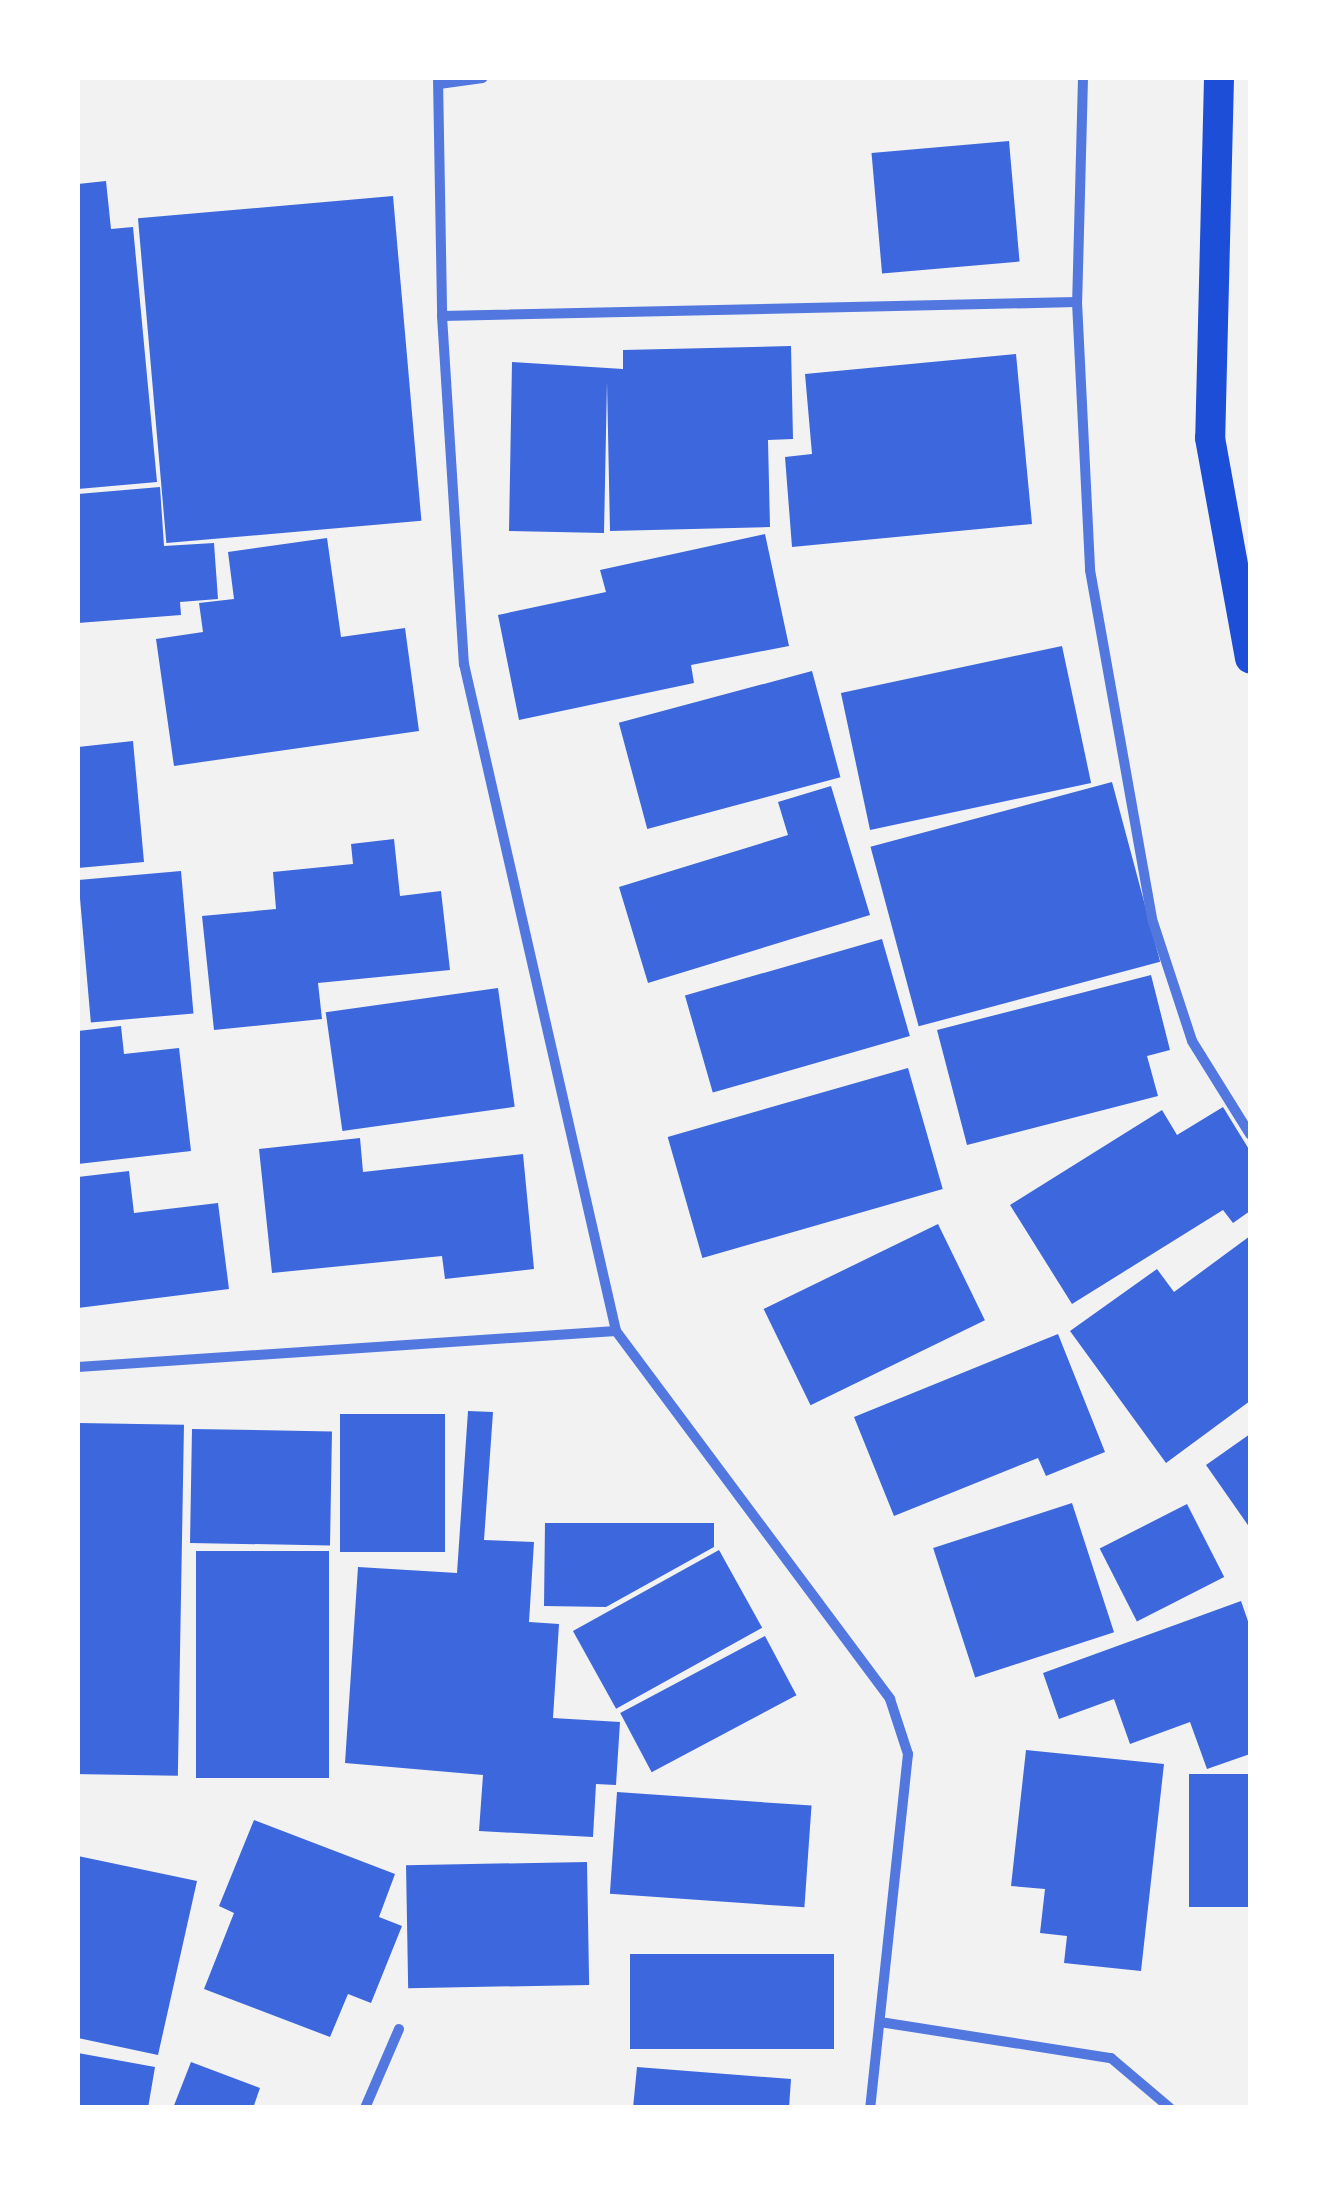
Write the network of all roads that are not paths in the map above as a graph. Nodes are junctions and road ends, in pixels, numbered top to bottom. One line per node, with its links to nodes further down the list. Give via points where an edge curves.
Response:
1 (483, 78): 4 (street)
2 (1083, 78): 5 (street)
3 (1219, 78): 7 (highway, via 1210,438)
4 (438, 81): 6 (street)
5 (1076, 302): 6 (street); 8 (street, via 1090,570 1152,919 1192,1041)
6 (442, 316): 9 (street, via 464,664)
7 (1250, 658)
8 (1250, 1134)
9 (616, 1331): 10 (street); 11 (street, via 890,1699 908,1754)
10 (78, 1367)
11 (880, 2022): 14 (street); 15 (street, via 1111,2058)
12 (399, 2029): 13 (street)
13 (366, 2108)
14 (870, 2108)
15 (1170, 2108)

